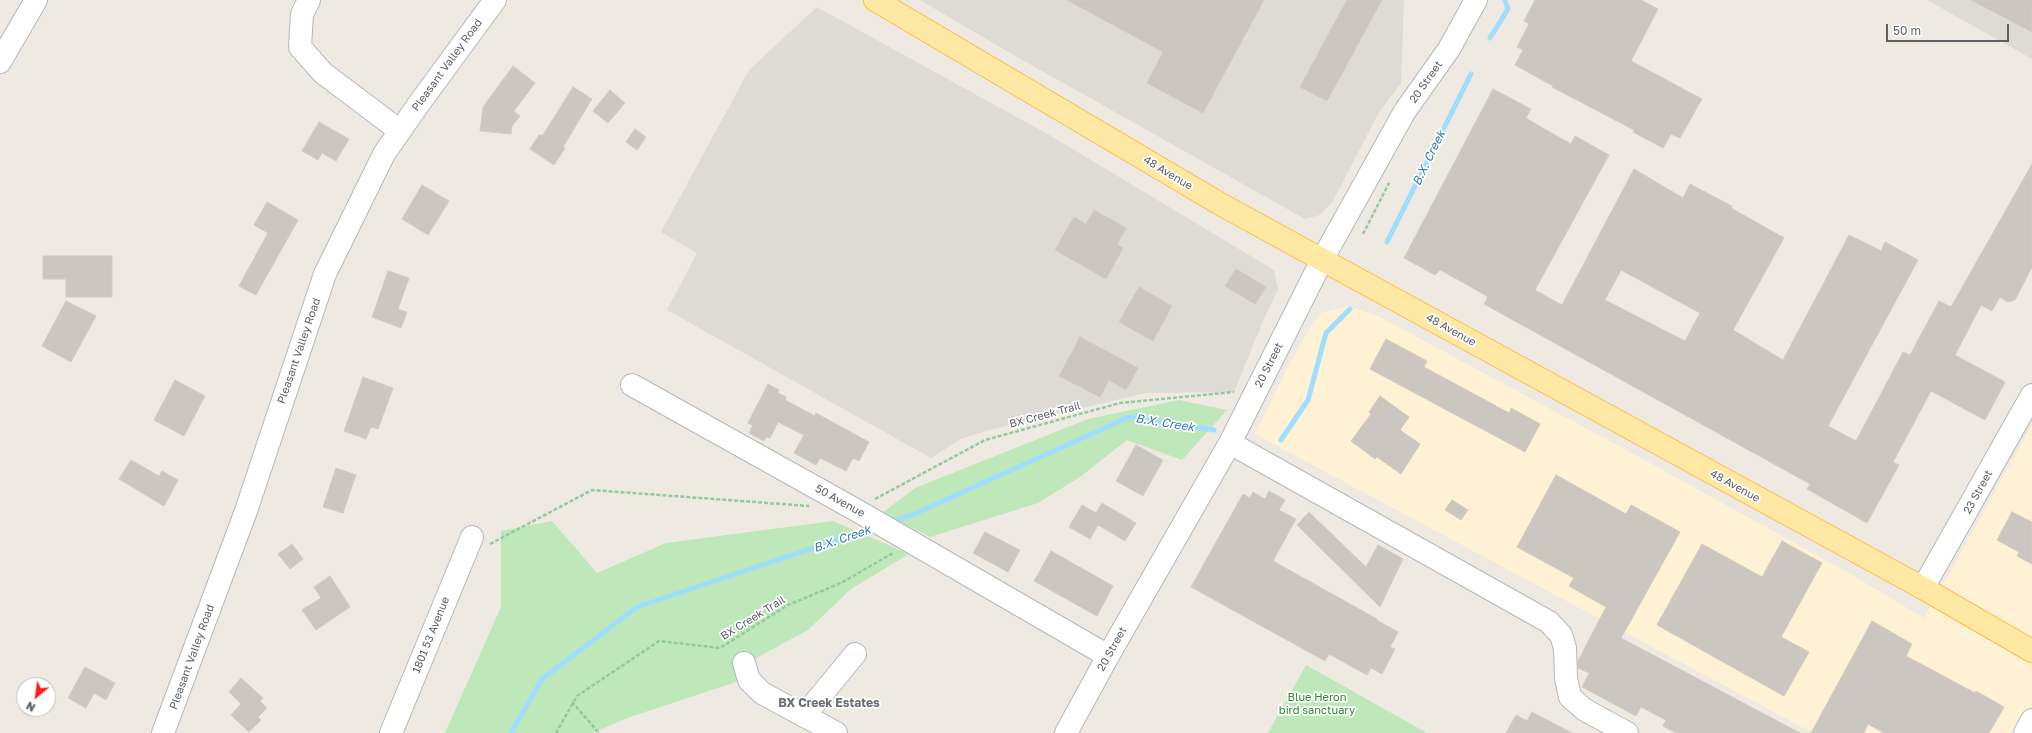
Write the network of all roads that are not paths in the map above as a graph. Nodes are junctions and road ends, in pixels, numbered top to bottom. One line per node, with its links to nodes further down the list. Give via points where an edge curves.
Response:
1 (36, 0): 6 (street)
2 (309, 0): 7 (street, via 302,14 300,47 323,73)
3 (495, 0): 7 (street, Pleasant Valley Road)
4 (875, 0): 8 (main road, 48 Avenue, via 1222,205)
5 (1476, 0): 8 (street, 20 Street, via 1449,49 1405,111)
6 (0, 62)
7 (400, 131): 20 (street, Pleasant Valley Road, via 384,154 325,274 246,511)
8 (1322, 260): 11 (street, 20 Street); 13 (main road, 48 Avenue)
9 (632, 385): 16 (street, 50 Avenue, via 863,514)
10 (2032, 395): 13 (street, 23 Street)
11 (1230, 443): 16 (street, 20 Street); 24 (street, via 1549,622 1561,635 1565,648 1566,678 1570,697 1585,710)
12 (472, 537): 21 (street, 1801 53 Avenue)
13 (1924, 588): 14 (main road, 48 Avenue)
14 (2032, 651)
15 (855, 654): 18 (street)
16 (1108, 656): 23 (street, 20 Street)
17 (744, 663): 18 (street, via 749,680 762,694)
18 (804, 716): 22 (street)
19 (2032, 720): 25 (street)
20 (163, 733)
21 (391, 733)
22 (836, 733)
23 (1066, 733)
24 (1626, 733)
25 (2025, 733)

